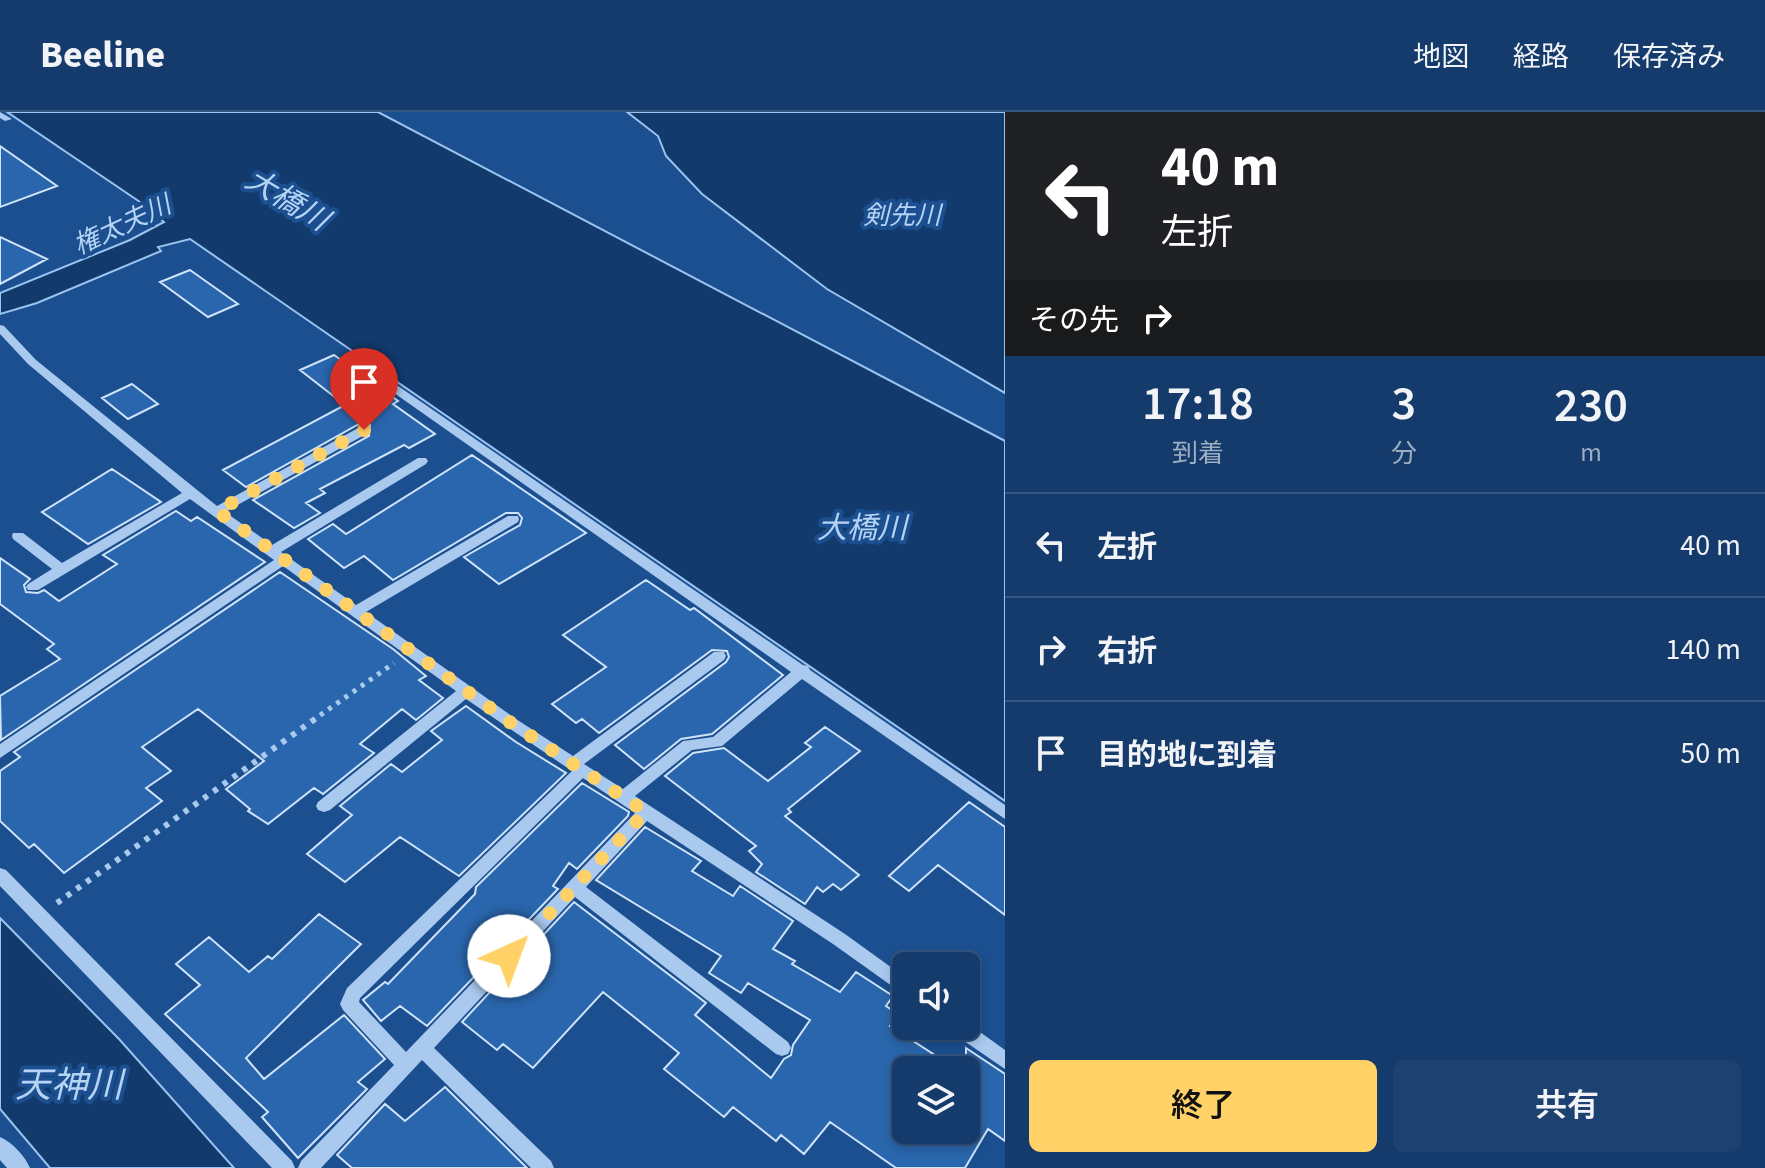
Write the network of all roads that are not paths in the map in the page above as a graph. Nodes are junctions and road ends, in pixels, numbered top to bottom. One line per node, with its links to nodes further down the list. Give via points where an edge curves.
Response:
1 (2, 335): 5 (street)
2 (381, 379): 14 (street)
3 (364, 430): 6 (street)
4 (422, 461): 9 (street)
5 (190, 493): 6 (street); 10 (street)
6 (217, 511): 9 (street)
7 (513, 519): 12 (street)
8 (18, 536): 10 (street)
9 (280, 555): 12 (street); 16 (street)
10 (62, 570): 11 (street)
11 (33, 587)
12 (357, 611): 15 (street)
13 (719, 656): 17 (street)
14 (803, 670): 18 (street, via 717,742 688,745); 21 (street)
15 (466, 691): 17 (street); 19 (street)
16 (0, 752)
17 (578, 767): 18 (street); 29 (street, via 353,993 349,1004)
18 (623, 797): 20 (street)
19 (324, 806)
20 (646, 812): 23 (street); 24 (street)
21 (1005, 813)
22 (0, 875): 32 (street)
23 (574, 887): 26 (street); 27 (street)
24 (892, 978)
25 (976, 1040): 28 (street)
26 (782, 1048)
27 (423, 1049): 29 (street); 34 (street)
28 (1005, 1061)
29 (407, 1066): 33 (street)
30 (0, 1146): 31 (street)
31 (20, 1168)
32 (285, 1168)
33 (308, 1168)
34 (544, 1168)

